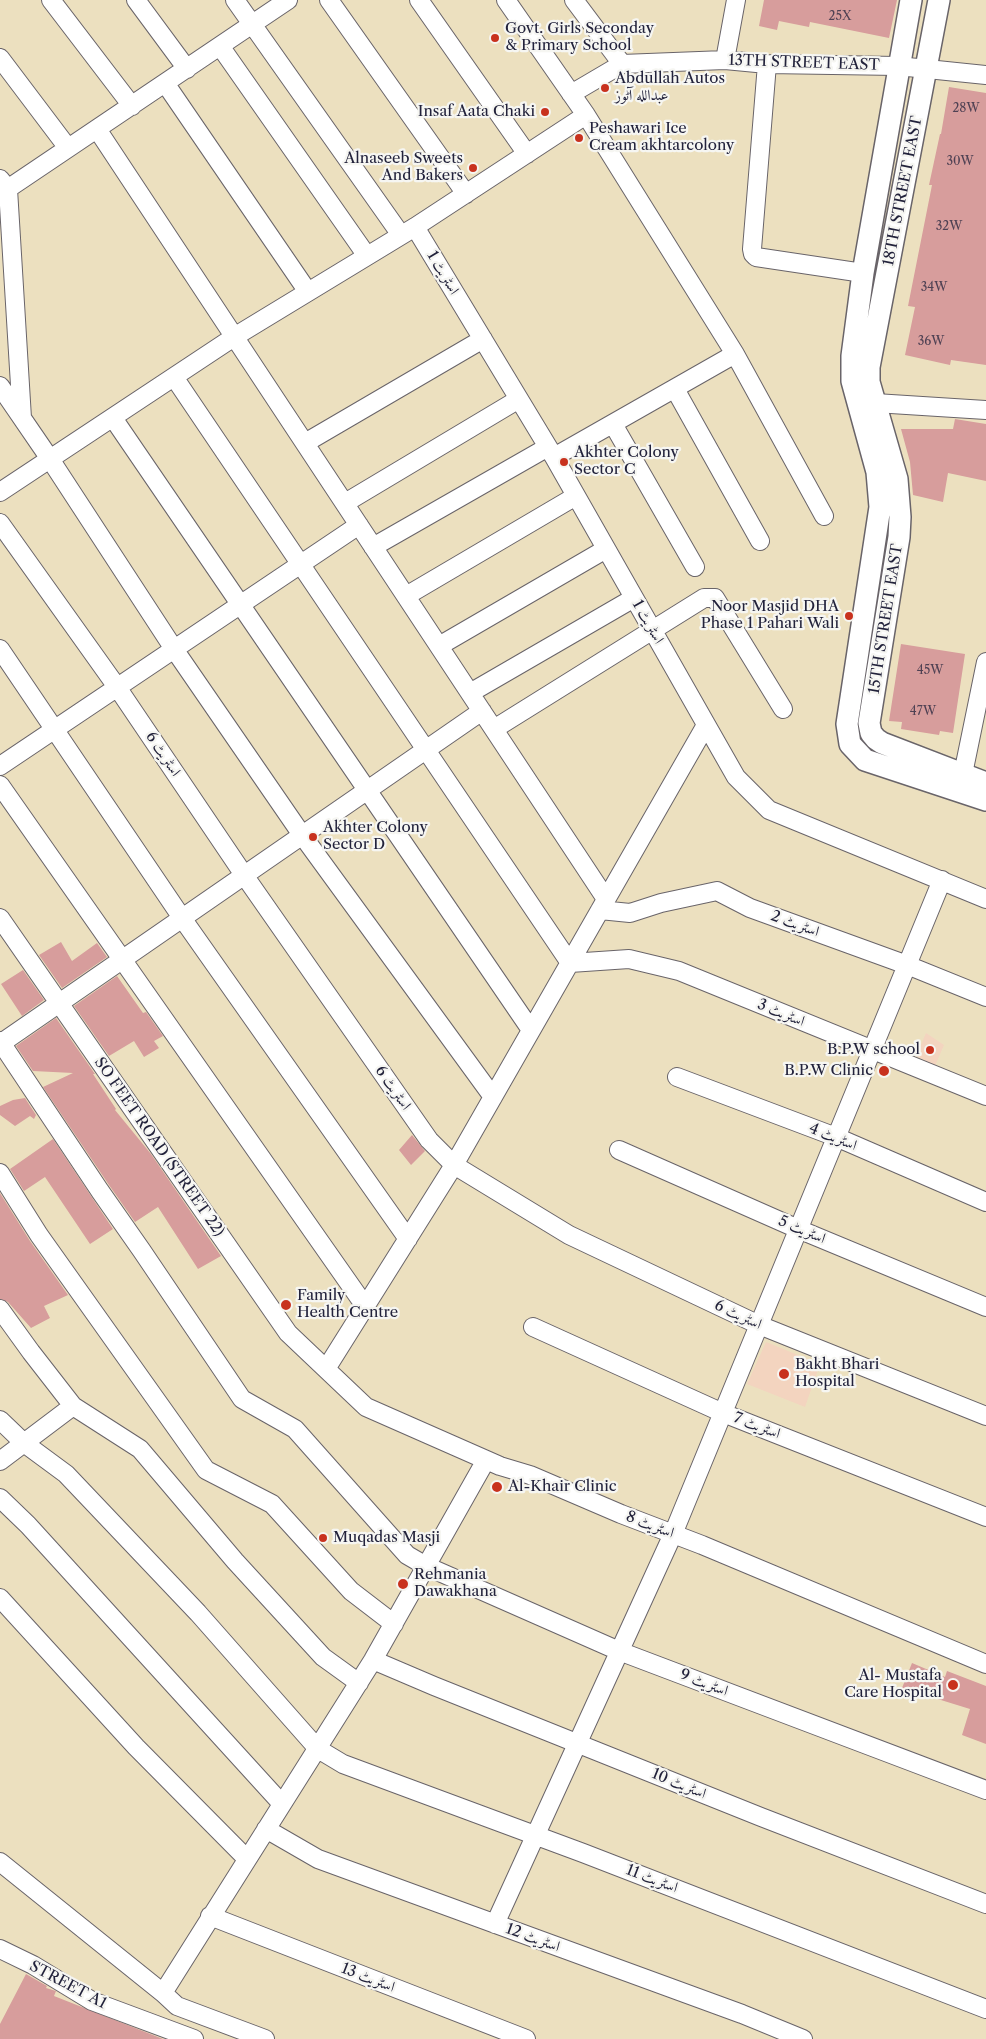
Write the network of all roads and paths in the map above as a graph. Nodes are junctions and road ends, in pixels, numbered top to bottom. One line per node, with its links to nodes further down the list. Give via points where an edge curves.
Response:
1 (51, 0): 24 (street)
2 (136, 0): 19 (street)
3 (235, 0): 12 (street, اسٹریٹ 1)
4 (288, 0): 12 (street)
5 (328, 0): 30 (street)
6 (419, 0): 28 (street)
7 (506, 0): 23 (street)
8 (574, 0): 16 (street)
9 (736, 0): 15 (street)
10 (911, 0): 18 (street, 18TH STREET EAST)
11 (939, 0): 20 (street, 18TH STREET EAST)
12 (253, 24): 13 (street); 31 (street, اسٹریٹ 1)
13 (220, 46): 19 (street); 32 (street)
14 (0, 58): 27 (street)
15 (725, 60): 16 (street, 13TH STREET EAST); 17 (street, 13TH STREET EAST)
16 (622, 64): 23 (street)
17 (766, 64): 18 (street, 13TH STREET EAST); 33 (street, via 753,254)
18 (898, 66): 20 (street, 13TH STREET EAST); 33 (street, 18TH STREET EAST)
19 (187, 69): 22 (street)
20 (926, 69): 21 (street, 13TH STREET EAST); 39 (street, 18TH STREET EAST, via 869,367)
21 (986, 75)
22 (165, 84): 24 (street); 34 (street)
23 (572, 94): 25 (street)
24 (132, 106): 26 (street)
25 (586, 116): 28 (street); 37 (street)
26 (97, 129): 27 (street); 35 (street)
27 (68, 148): 29 (street)
28 (527, 154): 30 (street)
29 (3, 187): 45 (street)
30 (466, 194): 31 (street)
31 (408, 231): 32 (street); 36 (street, اسٹریٹ 1)
32 (367, 256): 34 (street)
33 (863, 273): 39 (street, 18TH STREET EAST, via 852,356)
34 (308, 292): 35 (street)
35 (234, 337): 38 (street); 48 (street)
36 (483, 339): 42 (street, اسٹریٹ 1); 48 (street)
37 (735, 354): 41 (street); 54 (street)
38 (174, 377): 46 (street); 60 (street)
39 (861, 382): 43 (street, 15TH STREET EAST); 83 (street, 15TH STREET EAST, via 880,507 847,724 850,744 865,760)
40 (0, 386): 45 (street)
41 (675, 389): 47 (street); 57 (street)
42 (519, 398): 49 (street, اسٹریٹ 1); 53 (street)
43 (875, 403): 44 (street); 79 (street, 15TH STREET EAST, via 897,479 900,517 869,723 871,733 882,742)
44 (986, 410)
45 (22, 418): 50 (street)
46 (113, 418): 50 (street); 64 (street)
47 (612, 424): 49 (street); 61 (street)
48 (305, 443): 53 (street)
49 (551, 452): 52 (street, اسٹریٹ 1); 58 (street)
50 (50, 459): 51 (street); 67 (street)
51 (0, 492)
52 (576, 496): 59 (street, اسٹریٹ 1); 62 (street)
53 (345, 504): 56 (street)
54 (824, 516)
55 (0, 523): 70 (street, اسٹریٹ 6)
56 (359, 525): 58 (street); 60 (street)
57 (760, 541)
58 (373, 547): 62 (street)
59 (606, 549): 63 (street, اسٹریٹ 1); 66 (street)
60 (301, 564): 64 (street); 77 (street)
61 (695, 567)
62 (406, 596): 66 (street)
63 (634, 598): 65 (street, اسٹریٹ 1); 71 (street)
64 (240, 604): 67 (street); 82 (street)
65 (652, 629): 72 (street, via 704,598 715,598); 74 (street, اسٹریٹ 1); 75 (street)
66 (439, 646): 71 (street)
67 (174, 649): 70 (street); 84 (street)
68 (0, 650): 76 (street)
69 (986, 662): 79 (street)
70 (117, 687): 76 (street); 85 (street, اسٹریٹ 6)
71 (470, 693): 73 (street)
72 (783, 709)
73 (482, 711): 75 (street); 77 (street)
74 (706, 725): 86 (street, اسٹریٹ 1, via 736,777 770,810); 88 (street)
75 (494, 729): 88 (street)
76 (54, 730): 78 (street); 90 (street)
77 (426, 750): 82 (street); 92 (street)
78 (0, 766)
79 (962, 774): 80 (street, 15TH STREET EAST)
80 (986, 783)
81 (0, 785): 91 (street)
82 (367, 790): 84 (street); 96 (street)
83 (986, 800)
84 (302, 835): 85 (street); 101 (street)
85 (244, 875): 90 (street); 104 (street, اسٹریٹ 6, via 429,1140)
86 (942, 880): 87 (street, اسٹریٹ 1); 93 (street)
87 (986, 899)
88 (603, 905): 92 (street); 93 (street, اسٹریٹ 2, via 630,913 717,891 750,908)
89 (0, 918): 95 (street, SO FEET ROAD (STREET 22))
90 (182, 918): 91 (street); 108 (street)
91 (122, 960): 95 (street); 109 (street)
92 (570, 963): 96 (street); 98 (street, اسٹریٹ 3, via 629,959 679,971)
93 (907, 965): 94 (street, اسٹریٹ 2); 98 (street)
94 (986, 997)
95 (59, 1003): 97 (street); 114 (street, SO FEET ROAD (STREET 22), via 288,1333)
96 (531, 1030): 101 (street)
97 (0, 1043): 125 (street, اسٹریٹ 9, via 242,1400 296,1429 407,1555)
98 (872, 1050): 100 (street, اسٹریٹ 3); 102 (street)
99 (677, 1076): 102 (street, اسٹریٹ 4)
100 (986, 1096)
101 (493, 1097): 104 (street)
102 (836, 1137): 106 (street, اسٹریٹ 4); 107 (street)
103 (619, 1150): 107 (street, اسٹریٹ 5)
104 (454, 1165): 108 (street); 112 (street, اسٹریٹ 6, via 568,1235)
105 (0, 1173): 127 (street, via 39,1236 206,1470 272,1504 351,1591)
106 (986, 1202)
107 (798, 1229): 111 (street, اسٹریٹ 5); 112 (street)
108 (408, 1239): 109 (street)
109 (365, 1306): 114 (street)
110 (0, 1307): 115 (street, via 30,1352)
111 (986, 1307)
112 (759, 1325): 116 (street); 117 (street, اسٹریٹ 6)
113 (533, 1327): 116 (street, اسٹریٹ 7)
114 (326, 1369): 120 (street, اسٹریٹ 8, via 366,1407)
115 (73, 1406): 119 (street); 131 (street, via 140,1449 235,1561 323,1657)
116 (722, 1413): 123 (street, اسٹریٹ 7); 124 (street)
117 (986, 1416)
118 (3, 1422): 119 (street, اسٹریٹ 11)
119 (24, 1443): 121 (street); 133 (street, اسٹریٹ 11, via 66,1474 198,1613)
120 (486, 1460): 124 (street, اسٹریٹ 8, via 530,1474); 125 (street)
121 (0, 1461)
122 (0, 1498): 135 (street)
123 (986, 1517)
124 (673, 1534): 128 (street); 130 (street, اسٹریٹ 8)
125 (426, 1566): 127 (street); 128 (street, اسٹریٹ 9)
126 (0, 1598): 138 (street, via 136,1747)
127 (394, 1624): 129 (street)
128 (620, 1651): 132 (street); 134 (street, اسٹریٹ 9)
129 (373, 1660): 131 (street); 132 (street, اسٹریٹ 10)
130 (986, 1664)
131 (359, 1683): 133 (street)
132 (577, 1744): 137 (street); 140 (street, اسٹریٹ 10)
133 (318, 1749): 135 (street); 137 (street, اسٹریٹ 11, via 343,1764)
134 (986, 1790)
135 (282, 1804): 136 (street)
136 (266, 1829): 138 (street); 142 (street, اسٹریٹ 12, via 318,1859)
137 (536, 1836): 142 (street); 145 (street, اسٹریٹ 11)
138 (247, 1859): 141 (street)
139 (0, 1862): 144 (street)
140 (986, 1904)
141 (210, 1916): 144 (street); 148 (street, اسٹریٹ 13)
142 (495, 1924): 149 (street, اسٹریٹ 12)
143 (0, 1949): 146 (street, STREET A1, via 92,2001)
144 (163, 1993): 147 (street, via 177,2006)
145 (986, 2009)
146 (194, 2039)
147 (265, 2039)
148 (526, 2039)
149 (803, 2039)

